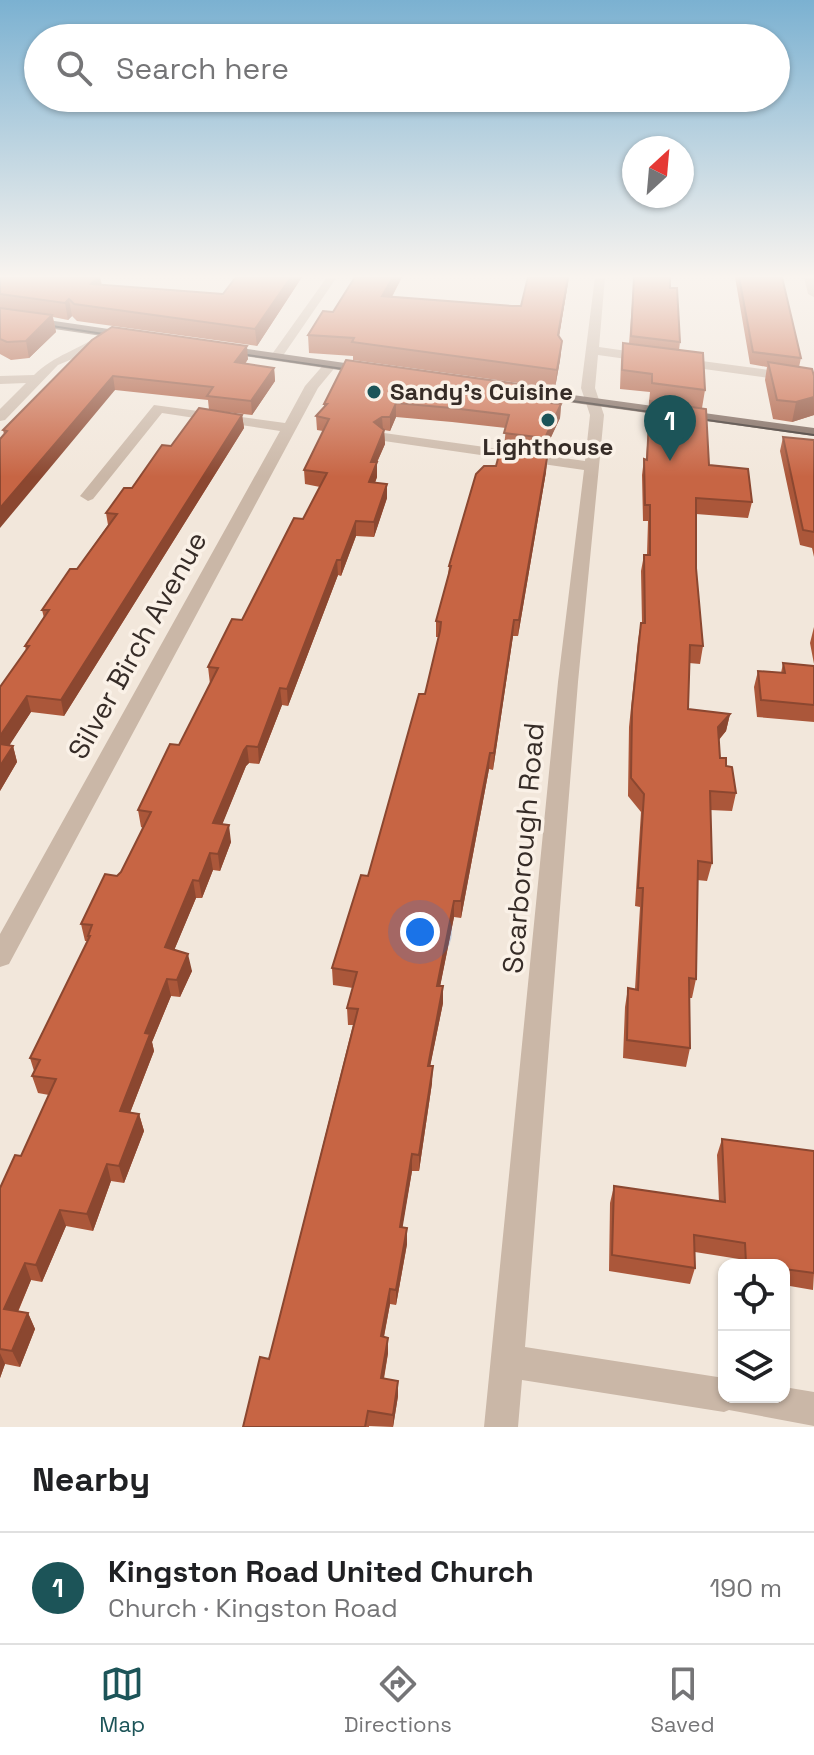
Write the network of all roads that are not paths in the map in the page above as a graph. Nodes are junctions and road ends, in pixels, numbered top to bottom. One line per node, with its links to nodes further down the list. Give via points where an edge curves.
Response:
1 (96, 344): 9 (street, via 54,362)
2 (288, 344): 6 (street)
3 (593, 344): 5 (street, Scarborough Road)
4 (201, 346): 6 (main road)
5 (592, 350): 11 (street); 13 (street, Scarborough Road, via 588,388)
6 (276, 357): 7 (main road)
7 (331, 365): 8 (main road); 15 (street, Silver Birch Avenue, via 312,386)
8 (378, 372)
9 (37, 379): 10 (street); 14 (street)
10 (0, 380)
11 (814, 380)
12 (517, 391): 13 (main road)
13 (594, 401): 16 (main road); 18 (street, Scarborough Road)
14 (0, 417)
15 (289, 428): 19 (street, via 159,408); 20 (street, Silver Birch Avenue)
16 (814, 432)
17 (384, 437): 18 (street)
18 (590, 466): 21 (street, Scarborough Road)
19 (88, 496)
20 (0, 957)
21 (508, 1361): 22 (street); 25 (street, Scarborough Road)
22 (718, 1394)
23 (776, 1403): 24 (street)
24 (814, 1409)
25 (501, 1427)

